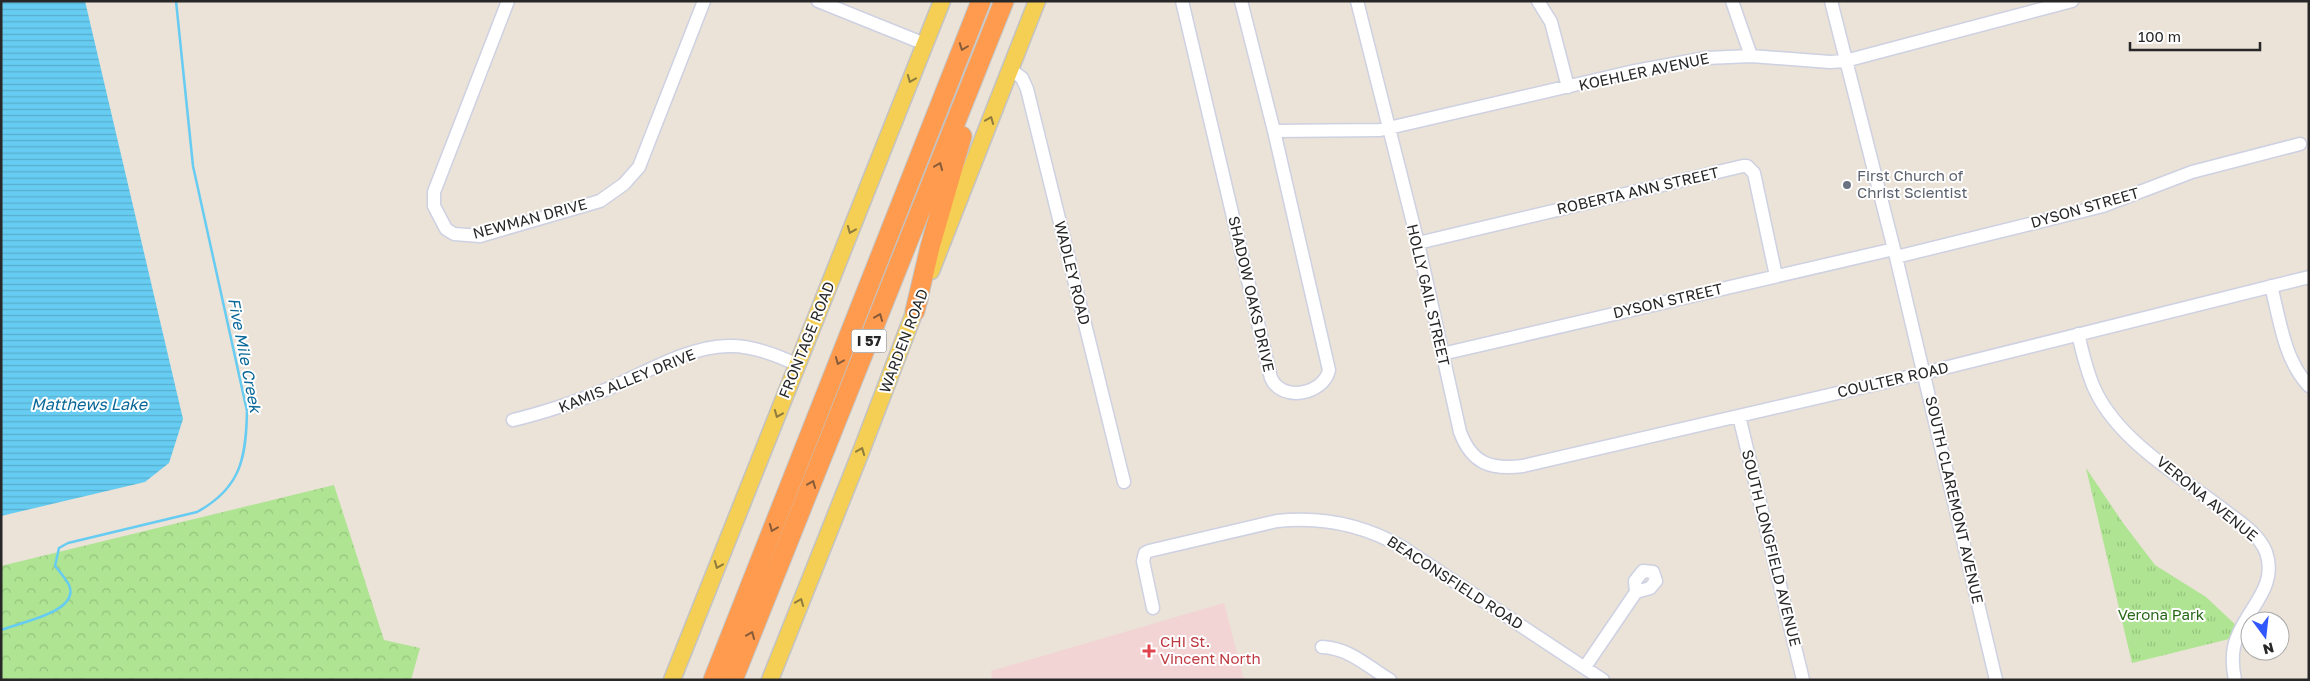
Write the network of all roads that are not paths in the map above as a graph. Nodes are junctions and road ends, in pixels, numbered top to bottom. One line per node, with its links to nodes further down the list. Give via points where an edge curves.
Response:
1 (508, 1): 2 (street, NEWMAN DRIVE, via 434,192 434,206 439,219 454,234 480,236 600,200 628,180 639,167)
2 (704, 1)
3 (818, 1): 16 (street)
4 (942, 1): 16 (main road, FRONTAGE ROAD)
5 (981, 1): 45 (highway, I 57, one-way to 45)
6 (1004, 1): 15 (highway, I 57)
7 (1037, 1): 19 (main road, WARDEN ROAD)
8 (1182, 1): 22 (street, SHADOW OAKS DRIVE, via 1271,378 1276,387 1289,394 1319,386 1329,370)
9 (1241, 1): 22 (street, SHADOW OAKS DRIVE)
10 (1357, 1): 21 (street, HOLLY GAIL STREET)
11 (1538, 1): 20 (street, via 1551,22)
12 (1732, 1): 17 (street)
13 (1831, 1): 18 (street, SOUTH CLAREMONT AVENUE)
14 (2072, 1): 18 (street, KOEHLER AVENUE)
15 (993, 29): 29 (highway); 46 (highway, I 57, one-way to 15)
16 (925, 44): 32 (main road, FRONTAGE ROAD, one-way to 32)
17 (1751, 56): 18 (street, KOEHLER AVENUE, via 1830,62); 20 (street, KOEHLER AVENUE, via 1681,61)
18 (1845, 60): 25 (street, SOUTH CLAREMONT AVENUE)
19 (1010, 69): 29 (main road, WARDEN ROAD, one-way to 19); 38 (street, WADLEY ROAD, via 1022,78 1027,89)
20 (1568, 87): 21 (street, KOEHLER AVENUE)
21 (1387, 128): 22 (street, KOEHLER AVENUE); 24 (street, HOLLY GAIL STREET)
22 (1274, 131)
23 (2300, 144): 25 (street, DYSON STREET, via 2192,172 2103,206)
24 (1418, 243): 26 (street, ROBERTA ANN STREET, via 1747,166 1754,173); 31 (street, HOLLY GAIL STREET)
25 (1895, 253): 26 (street, DYSON STREET); 33 (street, SOUTH CLAREMONT AVENUE)
26 (1776, 276): 31 (street, DYSON STREET)
27 (2309, 277): 28 (street, COULTER ROAD)
28 (2271, 286): 30 (street, COULTER ROAD); 34 (street, via 2289,354)
29 (915, 310): 47 (main road, WARDEN ROAD, one-way to 29)
30 (2078, 334): 33 (street, COULTER ROAD); 51 (street, VERONA AVENUE, via 2091,382 2112,419 2143,448 2251,531 2266,552 2266,585 2237,637 2233,655)
31 (1442, 354): 37 (street, HOLLY GAIL STREET, via 1460,432)
32 (798, 364): 36 (street, KAMIS ALLEY DRIVE, via 743,346 716,347 670,361 553,411); 44 (main road, FRONTAGE ROAD, one-way to 44)
33 (1924, 374): 35 (street, COULTER ROAD); 50 (street, SOUTH CLAREMONT AVENUE)
34 (2309, 386)
35 (1738, 416): 37 (street, COULTER ROAD, via 1523,466 1494,466); 49 (street, SOUTH LONGFIELD AVENUE)
36 (513, 420)
37 (1476, 457)
38 (1124, 482)
39 (1636, 592): 42 (street)
40 (1153, 608): 42 (street, BEACONSFIELD ROAD, via 1143,561 1148,551 1277,521 1333,521 1368,530 1396,543)
41 (1322, 646): 43 (street, via 1352,654)
42 (1585, 667): 48 (street, BEACONSFIELD ROAD)
43 (1382, 678)
44 (672, 680)
45 (713, 680)
46 (733, 680)
47 (770, 680)
48 (1603, 680)
49 (1802, 680)
50 (1996, 680)
51 (2234, 680)

